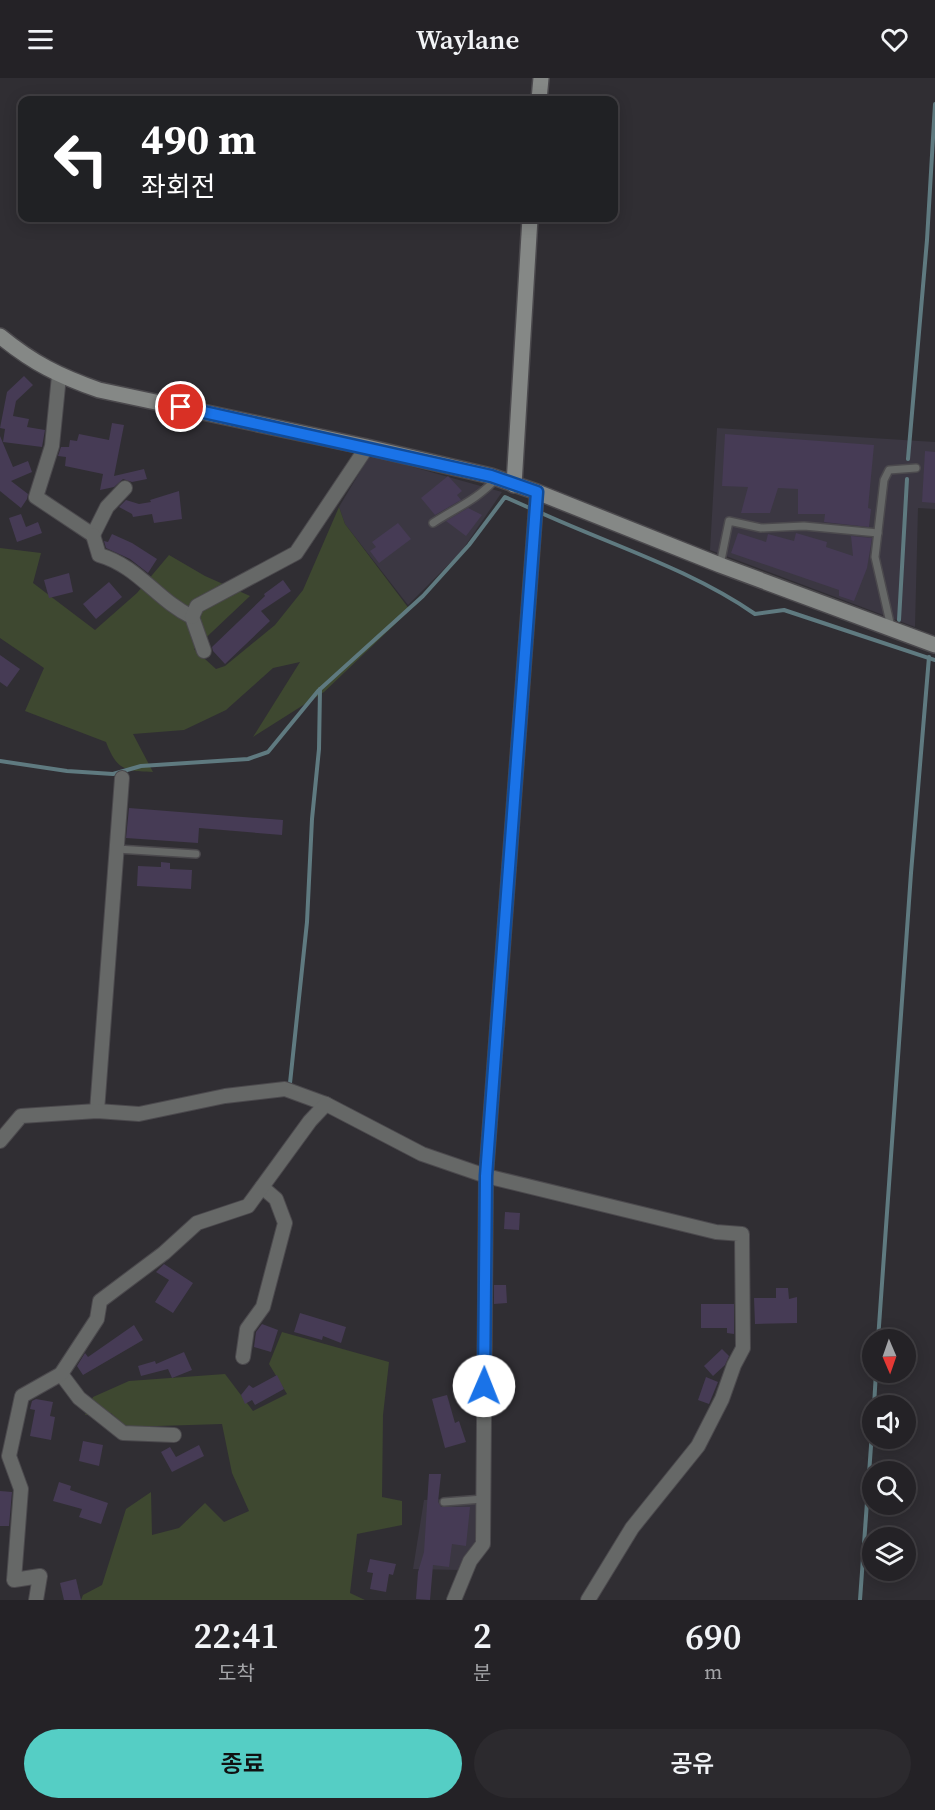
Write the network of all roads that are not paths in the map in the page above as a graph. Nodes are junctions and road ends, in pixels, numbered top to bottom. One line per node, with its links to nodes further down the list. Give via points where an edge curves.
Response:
1 (541, 78): 2 (street)
2 (539, 96)
3 (530, 222): 9 (street)
4 (0, 336): 5 (street)
5 (59, 376): 6 (street, via 99,390); 14 (street, via 52,446 36,497)
6 (367, 447): 8 (street); 16 (street, via 296,553 197,606)
7 (916, 468): 13 (lane, via 889,470 884,480)
8 (497, 478): 9 (street); 12 (lane, via 482,495)
9 (514, 485): 11 (street)
10 (125, 488): 14 (street, via 107,507)
11 (536, 504): 15 (street); 26 (street)
12 (433, 523)
13 (878, 533): 15 (lane, via 804,526 761,528 729,521); 17 (lane, via 875,557)
14 (93, 535): 16 (street, via 99,555 117,560 175,609)
15 (720, 565): 17 (street)
16 (192, 618): 19 (street)
17 (892, 629): 18 (street)
18 (935, 645)
19 (204, 651)
20 (122, 778): 21 (street)
21 (117, 849): 22 (lane); 24 (street)
22 (196, 854)
23 (326, 1104): 24 (street, via 285,1089 225,1096 139,1114); 26 (street, via 422,1154); 27 (street)
24 (97, 1111): 25 (street, via 21,1116)
25 (0, 1142)
26 (486, 1176): 32 (street); 36 (street, via 716,1232 742,1234 743,1348 722,1400 698,1446 632,1528)
27 (262, 1187): 28 (street, via 276,1199 285,1224 264,1307 247,1329); 29 (street, via 248,1206 197,1223 100,1300 97,1318)
28 (243, 1357)
29 (61, 1374): 30 (street, via 79,1398 123,1433); 31 (street, via 22,1396)
30 (174, 1435)
31 (4, 1456): 34 (street, via 21,1489 14,1580 40,1576)
32 (483, 1499): 33 (lane); 35 (street, via 483,1544 470,1561)
33 (444, 1502)
34 (36, 1600)
35 (454, 1600)
36 (588, 1600)

